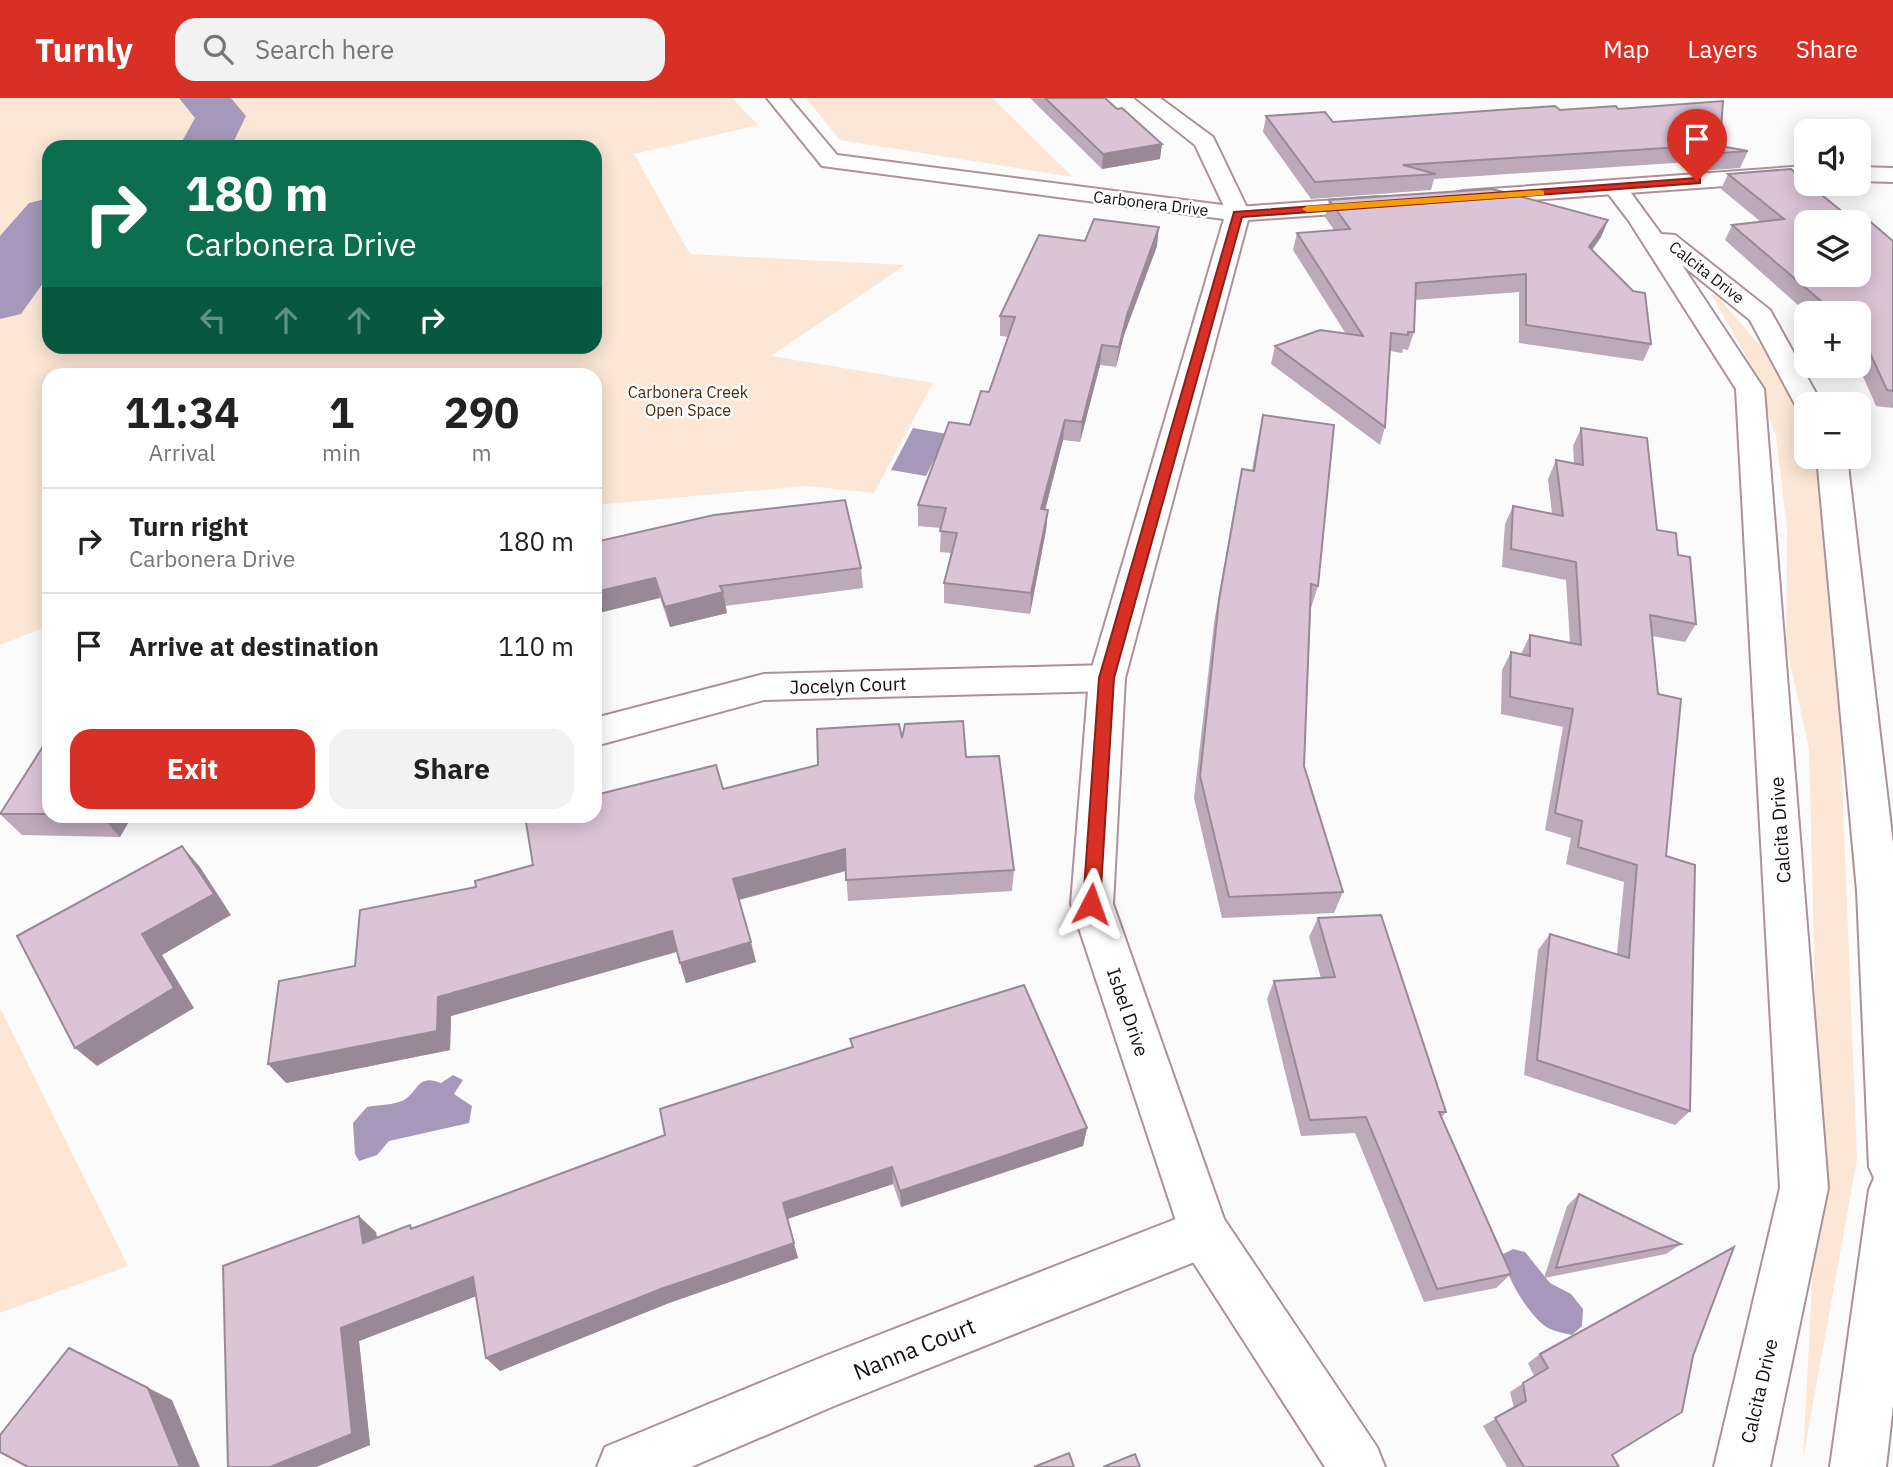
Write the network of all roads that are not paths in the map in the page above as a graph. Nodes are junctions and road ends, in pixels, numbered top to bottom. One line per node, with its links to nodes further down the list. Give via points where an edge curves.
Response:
1 (778, 98): 9 (street, Carbonera Drive, via 830,161)
2 (1147, 98): 9 (street, via 1205,142)
3 (1794, 174): 6 (street)
4 (1871, 174): 5 (street)
5 (1893, 175)
6 (1615, 187): 7 (street); 10 (street, Calcita Drive)
7 (1447, 199)
8 (1405, 202): 9 (street, Carbonera Drive)
9 (1238, 214): 13 (street, Isbel Drive)
10 (1639, 219): 11 (street, Calcita Drive, via 1761,316); 21 (street, Calcita Drive, via 1750,389 1804,1188)
11 (1802, 392)
12 (1833, 469): 15 (street)
13 (1107, 678): 14 (street, Jocelyn Court, via 764,687); 18 (street, Isbel Drive, via 1091,904)
14 (602, 730)
15 (1885, 893): 16 (street)
16 (1893, 1167)
17 (1893, 1190): 22 (street)
18 (1204, 1233): 19 (street, Nanna Court); 20 (street, Isbel Drive)
19 (625, 1467)
20 (1357, 1467)
21 (1742, 1467)
22 (1858, 1467)

